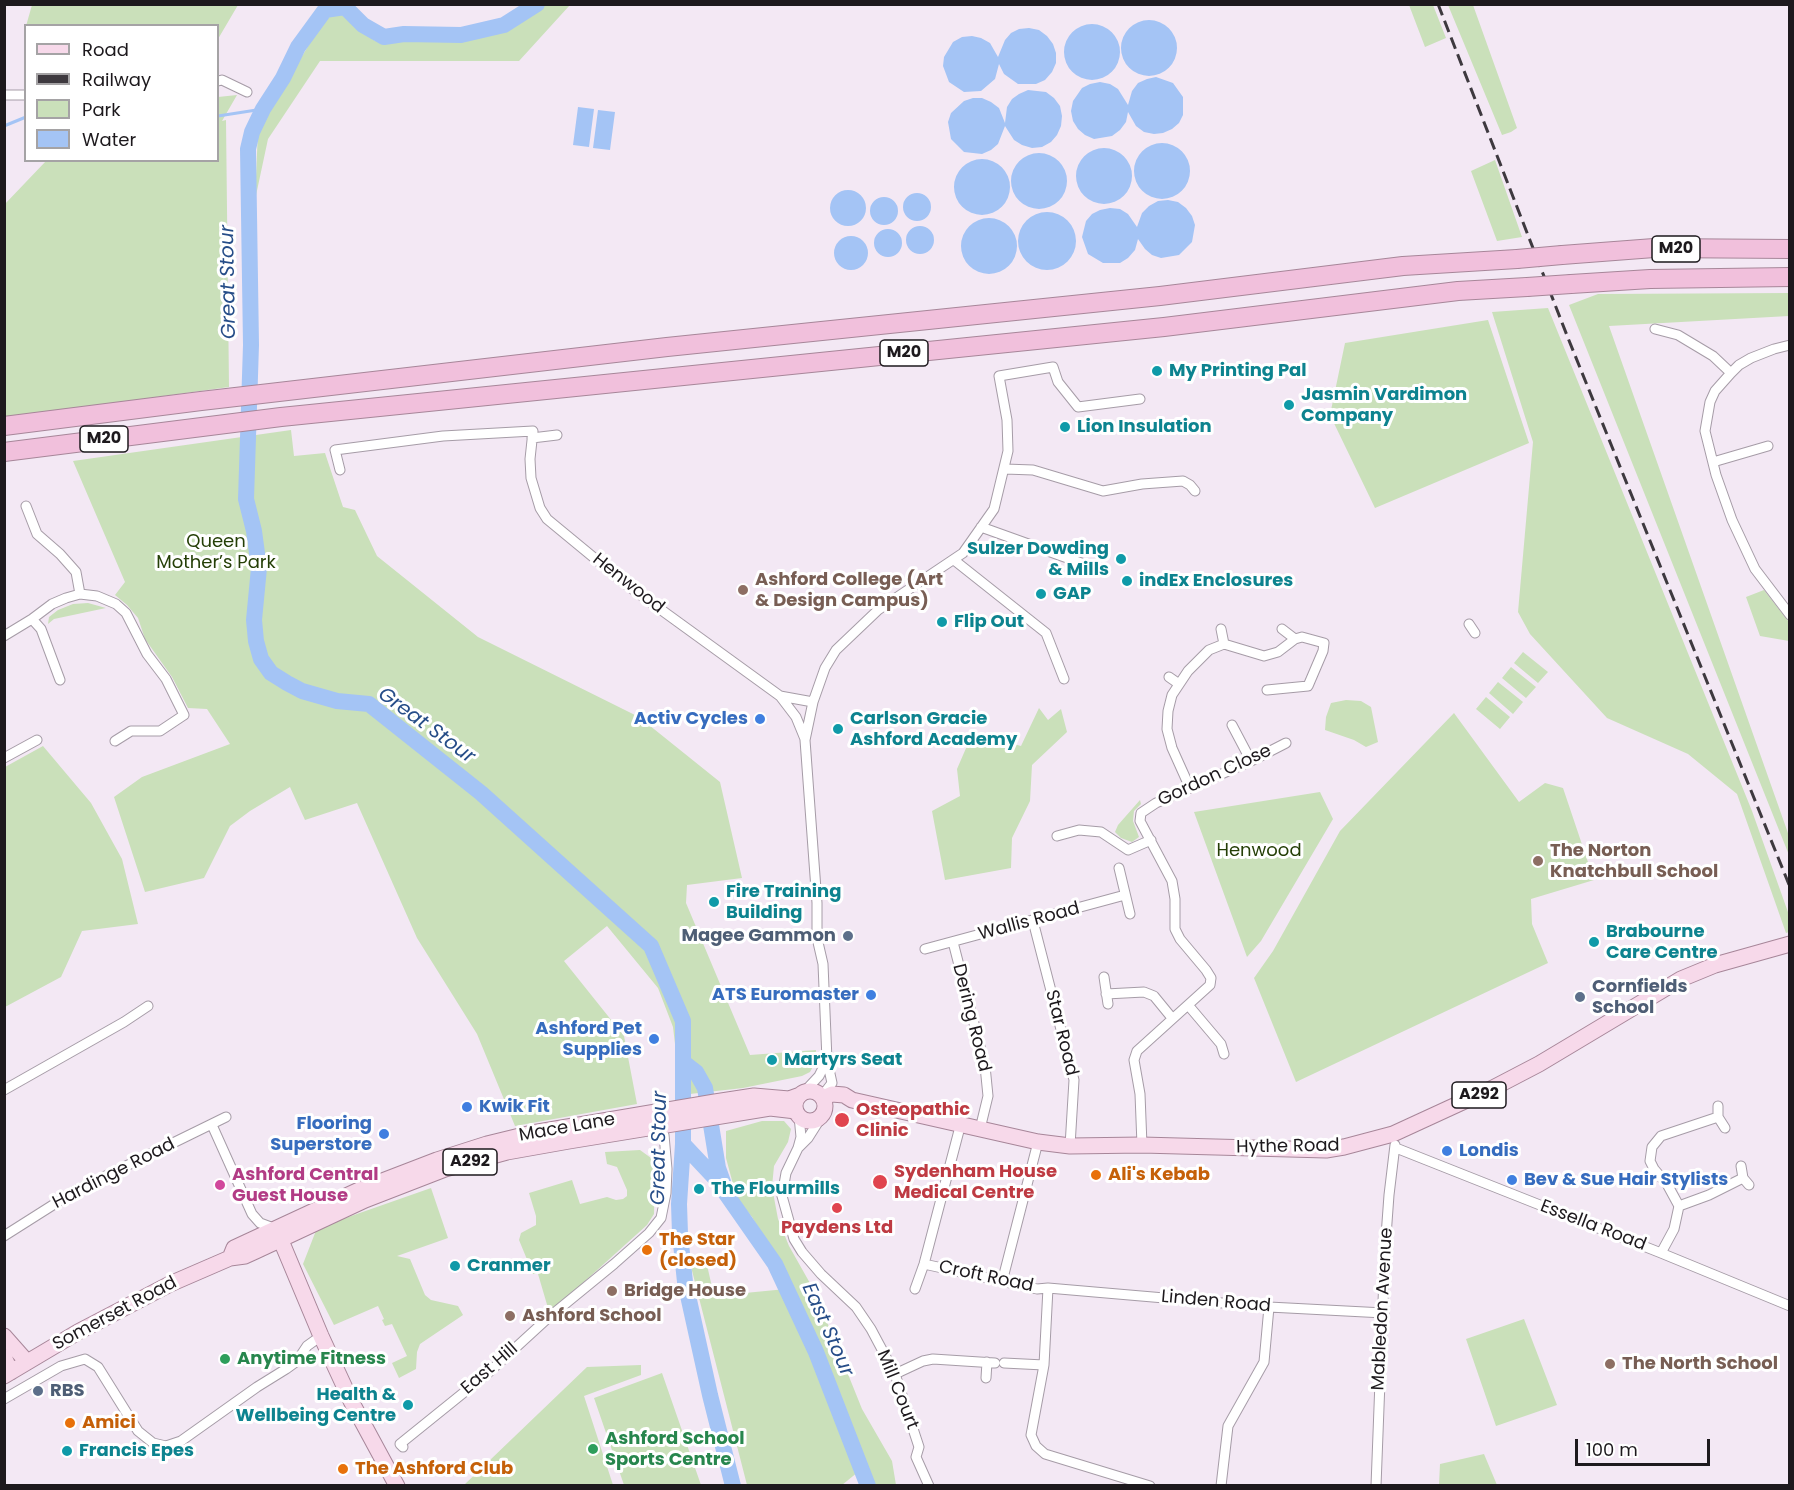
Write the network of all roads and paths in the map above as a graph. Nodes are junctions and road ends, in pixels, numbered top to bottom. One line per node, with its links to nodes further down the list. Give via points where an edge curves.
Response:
1 (219, 81): 2 (street)
2 (247, 92)
3 (4, 95): 4 (street)
4 (24, 95)
5 (1790, 249): 11 (highway, M20, bridge, via 1654,248 1403,266 1160,296 668,347)
6 (1790, 278): 15 (highway, M20, bridge, via 1650,279 1458,291 1164,327 281,417)
7 (1660, 333): 9 (street, via 1678,335 1713,356)
8 (1790, 345): 9 (street, via 1751,358)
9 (1731, 373): 16 (street, via 1715,391 1707,415 1705,431)
10 (1140, 399): 17 (street, Henwood, via 1078,407 1058,382 1053,367 999,376 1007,420)
11 (4, 426)
12 (557, 435): 13 (street)
13 (532, 438): 18 (street, via 533,431 443,436 335,450); 41 (street, Henwood, via 531,478 547,519 627,585)
14 (1768, 446): 16 (street)
15 (4, 452)
16 (1713, 462): 27 (street, via 1732,520 1755,569)
17 (1005, 469): 19 (street, via 1034,470 1103,492 1183,481); 21 (street, Henwood, via 993,509)
18 (340, 470)
19 (1194, 491)
20 (26, 506): 23 (street, via 37,534)
21 (981, 527): 24 (street, Henwood); 25 (street)
22 (64, 541): 23 (street)
23 (56, 550): 26 (street, via 76,572)
24 (954, 560): 37 (street, via 1046,633); 42 (street, Henwood, via 878,610 836,650)
25 (1084, 564)
26 (80, 594): 28 (street, via 52,604); 43 (street, via 97,596 126,613)
27 (1790, 615)
28 (33, 619): 33 (street); 38 (street, via 41,629)
29 (1469, 624): 32 (street)
30 (1282, 628): 34 (street)
31 (1221, 629): 35 (street)
32 (1475, 633)
33 (4, 636)
34 (1295, 639): 35 (street, via 1278,652 1264,656); 40 (street, via 1324,643 1308,686)
35 (1224, 644): 39 (street, via 1209,650)
36 (1169, 677): 39 (street)
37 (1064, 679)
38 (60, 680)
39 (1179, 684): 52 (street, via 1172,695 1167,729)
40 (1267, 690)
41 (780, 696): 42 (street, Henwood); 47 (street, Henwood, via 796,717)
42 (813, 702): 47 (street, Henwood)
43 (184, 715): 44 (street); 48 (street, via 160,731 131,731)
44 (195, 719)
45 (1232, 725): 51 (street)
46 (38, 740): 50 (street)
47 (806, 740): 69 (street, Henwood)
48 (115, 741)
49 (1286, 743): 51 (street, Gordon Close)
50 (4, 758)
51 (1251, 761): 52 (street, Gordon Close)
52 (1190, 788): 56 (street, Gordon Close, via 1141,813 1140,821)
53 (1078, 819): 54 (street)
54 (1079, 830): 55 (street); 56 (street, via 1106,834 1128,850)
55 (1057, 836)
56 (1151, 840): 65 (street, Gordon Close, via 1172,881 1175,929 1211,978 1210,985)
57 (1119, 868): 58 (street)
58 (1125, 895): 59 (street); 60 (street, Wallis Road)
59 (1130, 914)
60 (1033, 921): 61 (street, Wallis Road); 89 (street, Star Road, via 1074,1080)
61 (953, 942): 63 (street, Wallis Road); 85 (street, Dering Road, via 985,1066 988,1096)
62 (1790, 944): 86 (main road, Hythe Road / A292, via 1714,965 1681,979 1539,1064 1436,1115)
63 (928, 945)
64 (1104, 977): 67 (street, via 1107,999 1144,992 1154,996)
65 (1188, 1005): 67 (street, Gordon Close); 68 (street, via 1221,1044)
66 (148, 1006): 71 (street)
67 (1172, 1018): 88 (street, Gordon Close, via 1137,1051 1134,1060)
68 (1224, 1054)
69 (827, 1060): 70 (street, Henwood); 72 (street, via 819,1076)
70 (832, 1083): 73 (street); 74 (street)
71 (4, 1090)
72 (802, 1093): 74 (main road, via 813,1091); 76 (main road, Mace Lane / A292, via 789,1099 754,1096); 78 (main road, via 795,1102)
73 (848, 1098): 74 (main road, Hythe Road / A292, via 832,1094); 81 (main road, Hythe Road / A292)
74 (823, 1105): 78 (main road, via 811,1122); 90 (street, Mill Court, via 808,1138)
75 (1718, 1106): 80 (street)
76 (716, 1109): 77 (main road, Mace Lane / A292); 78 (main road, Mace Lane / A292, via 770,1108); 83 (main road, Mace Lane / A292)
77 (651, 1112): 83 (street, East Hill); 93 (main road, Mace Lane / A292, via 532,1133 473,1148 367,1187)
78 (797, 1114): 90 (street, Mill Court, via 801,1137)
79 (226, 1117): 82 (street, Hardinge Road)
80 (1718, 1117): 84 (street); 92 (street, via 1661,1137 1652,1147 1650,1161)
81 (961, 1124): 85 (main road, Hythe Road / A292); 96 (street)
82 (212, 1125): 93 (street, via 252,1214); 94 (street, Hardinge Road, via 75,1191)
83 (667, 1126): 93 (main road, Mace Lane / A292, via 470,1161); 113 (street, East Hill, via 666,1193 660,1218 649,1233)
84 (1725, 1128)
85 (980, 1129): 87 (main road, Hythe Road / A292)
86 (1395, 1141): 88 (main road, Hythe Road / A292, via 1326,1150); 95 (street, Essella Road); 102 (street, Mabledon Avenue)
87 (1038, 1142): 89 (main road, Hythe Road / A292); 97 (street)
88 (1142, 1145): 89 (main road, Hythe Road / A292)
89 (1070, 1146)
90 (798, 1148): 110 (street, Mill Court, via 786,1173 782,1196 794,1239 821,1274 862,1315)
91 (1741, 1166): 92 (street, via 1746,1181)
92 (1679, 1206): 95 (street, via 1674,1229)
93 (278, 1234): 104 (main road); 106 (main road, Somerset Road / A292, via 245,1256 230,1258 170,1284)
94 (4, 1236)
95 (1661, 1253): 100 (street, Essella Road)
96 (924, 1264): 97 (street, Croft Road); 99 (street)
97 (1002, 1282): 98 (street, Croft Road)
98 (1048, 1288): 101 (street, Linden Road); 108 (street)
99 (915, 1289)
100 (1790, 1306)
101 (1269, 1307): 102 (street, Linden Road); 117 (street, via 1264,1362 1228,1426)
102 (1384, 1313): 118 (street, Mabledon Avenue)
103 (4, 1336): 106 (main road)
104 (321, 1336): 112 (street, via 286,1370 166,1446 153,1443 138,1431 99,1367 85,1359 42,1376); 114 (main road)
105 (4, 1357): 109 (main road)
106 (27, 1362): 109 (main road, Somerset Road / A292)
107 (995, 1363): 108 (street); 110 (street, via 933,1359); 111 (street)
108 (1044, 1365): 116 (street, via 1031,1435 1036,1446 1045,1454)
109 (8, 1374)
110 (895, 1374): 115 (street, Mill Court, via 919,1447 916,1457)
111 (986, 1378)
112 (4, 1400)
113 (399, 1446)
114 (397, 1485)
115 (929, 1485)
116 (1150, 1485)
117 (1221, 1485)
118 (1376, 1485)

